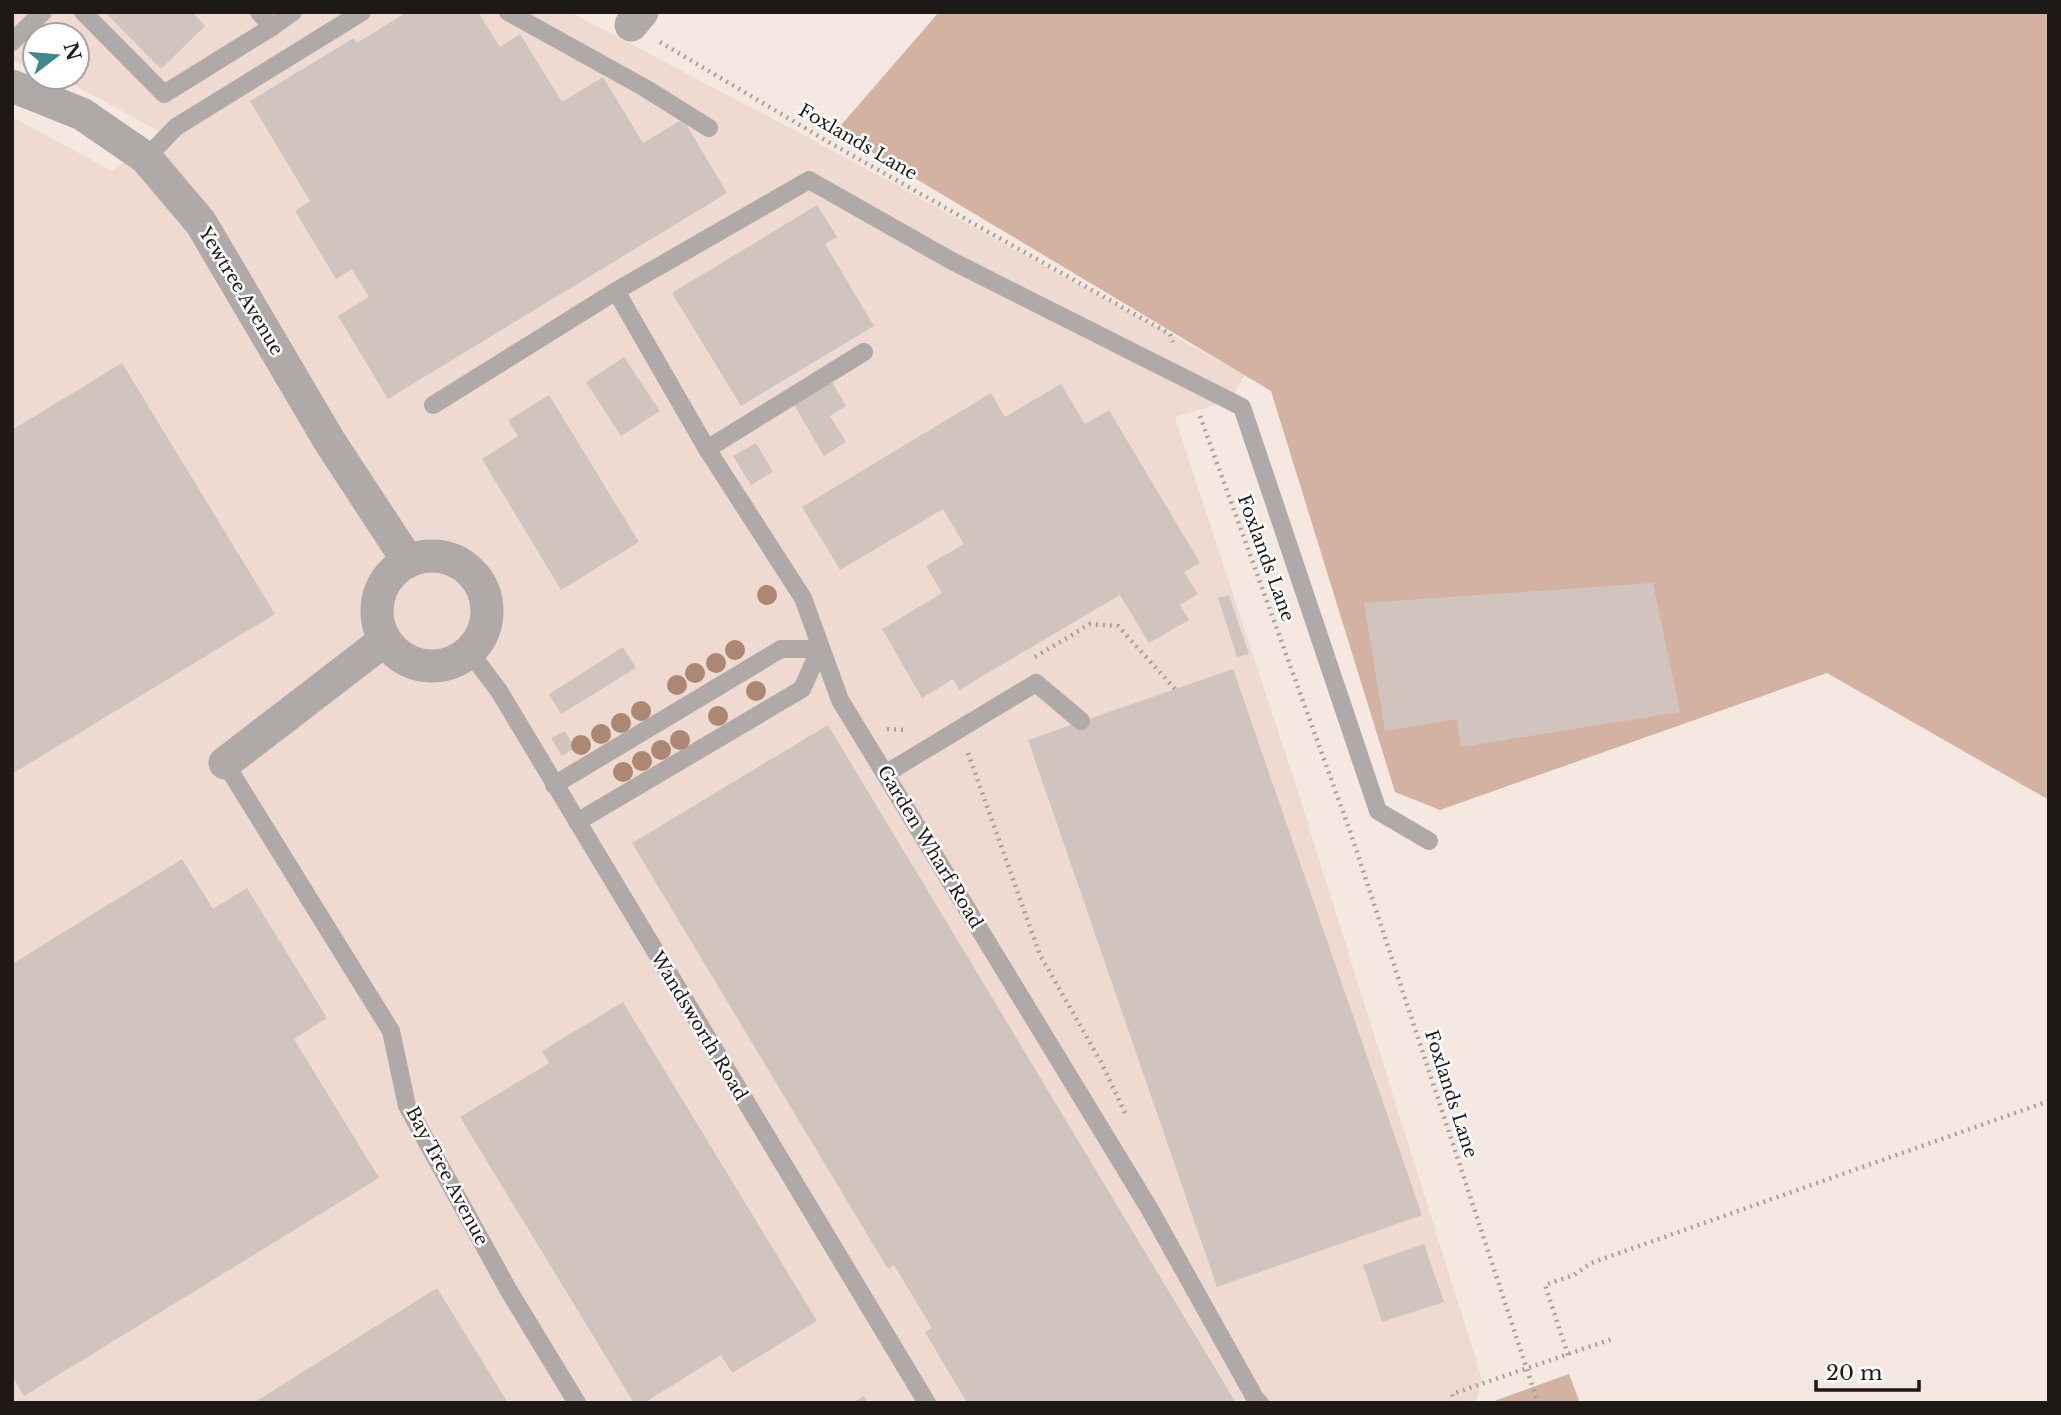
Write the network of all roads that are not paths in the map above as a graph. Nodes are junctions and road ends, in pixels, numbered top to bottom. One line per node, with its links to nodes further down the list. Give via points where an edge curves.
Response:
1 (43, 12): 8 (lane)
2 (83, 12): 7 (lane, via 164,94)
3 (259, 12): 7 (lane)
4 (293, 12): 7 (lane)
5 (362, 12): 11 (lane, via 176,127)
6 (508, 12): 10 (lane)
7 (272, 27)
8 (12, 42)
9 (12, 86): 11 (street, Yewtree Avenue, via 82,114)
10 (709, 128)
11 (146, 158): 16 (street, Yewtree Avenue, via 201,223 330,442)
12 (616, 291): 14 (lane); 15 (lane, Garden Wharf Road); 25 (lane, via 809,180 952,261 1242,407 1378,811)
13 (864, 352): 15 (lane)
14 (433, 405)
15 (708, 449): 18 (lane, Garden Wharf Road, via 803,598)
16 (408, 561): 17 (street, via 393,572 377,604); 19 (street, via 442,557 472,573 482,588 486,622)
17 (385, 640): 19 (street, via 409,661 424,665 440,665); 21 (street)
18 (820, 649): 22 (lane, Garden Wharf Road, via 840,700); 23 (lane, via 780,649); 24 (lane, via 802,689)
19 (469, 651): 23 (lane, Wandsworth Road, via 499,691)
20 (1081, 721): 22 (lane, via 1036,683)
21 (225, 763): 27 (lane, Bay Tree Avenue, via 391,1031 407,1106)
22 (885, 774): 26 (lane, Garden Wharf Road, via 1149,1208)
23 (554, 785): 24 (lane, Wandsworth Road)
24 (577, 822): 28 (lane, Wandsworth Road)
25 (1429, 841)
26 (1257, 1400)
27 (577, 1403)
28 (927, 1403)

